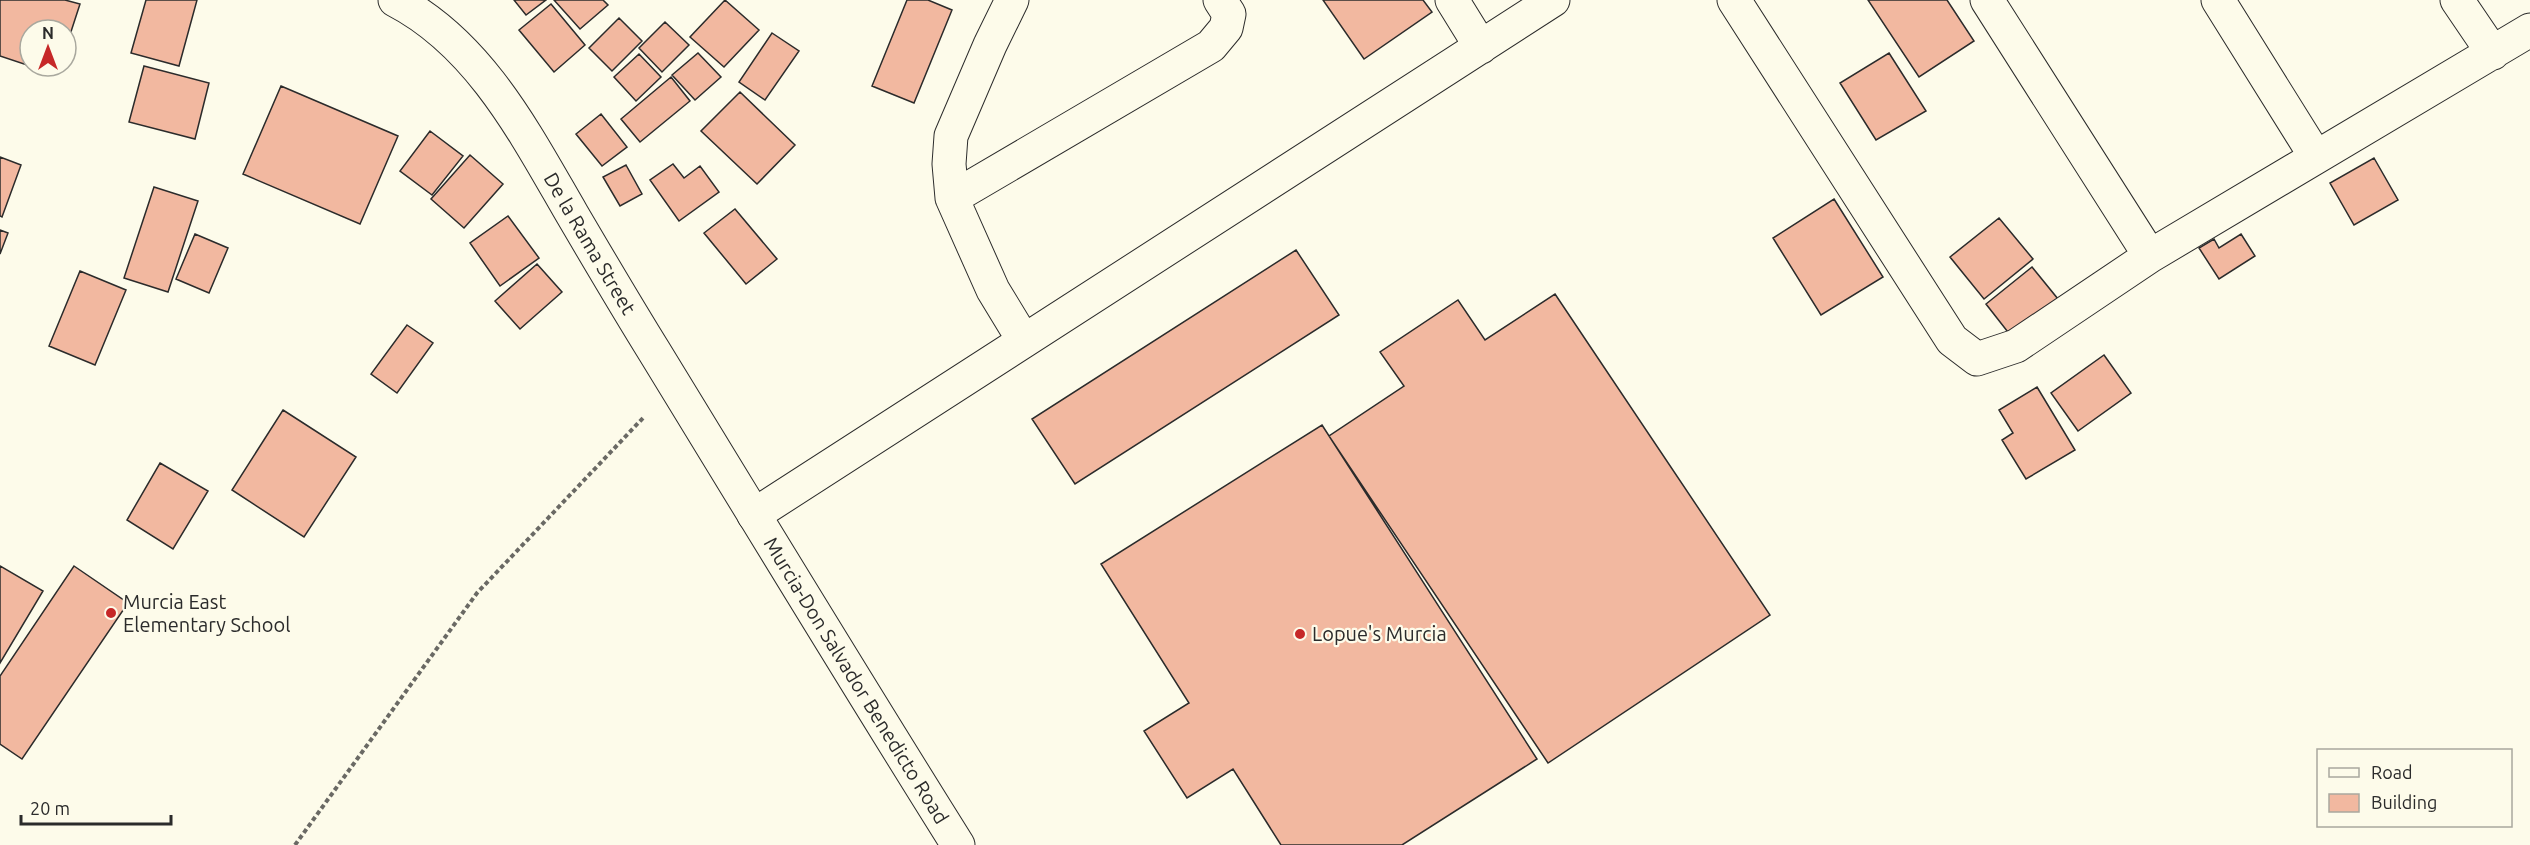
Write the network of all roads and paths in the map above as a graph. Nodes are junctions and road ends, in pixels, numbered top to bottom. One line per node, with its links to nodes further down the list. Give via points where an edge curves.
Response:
1 (1012, 0): 14 (main road, via 951,136)
2 (1220, 0): 14 (main road, via 1229,14 1226,28 1211,46)
3 (1452, 0): 11 (main road)
4 (1553, 0): 11 (main road)
5 (1734, 0): 15 (main road, via 1952,340 1977,359 2016,346)
6 (1987, 0): 15 (main road)
7 (2218, 0): 13 (main road)
8 (2457, 0): 12 (main road)
9 (406, 3): 17 (main road, De la Rama Street, via 454,43 489,80 518,121)
10 (2530, 30): 12 (main road)
11 (1481, 47): 16 (main road)
12 (2493, 52): 13 (main road)
13 (2316, 157): 15 (main road)
14 (952, 198): 16 (main road, via 993,290)
15 (2151, 256)
16 (1024, 341): 18 (main road)
17 (675, 385): 18 (main road, De la Rama Street); 19 (path, via 477,593)
18 (754, 515): 20 (main road, Murcia-Don Salvador Benedicto Road)
19 (295, 845)
20 (958, 845)

